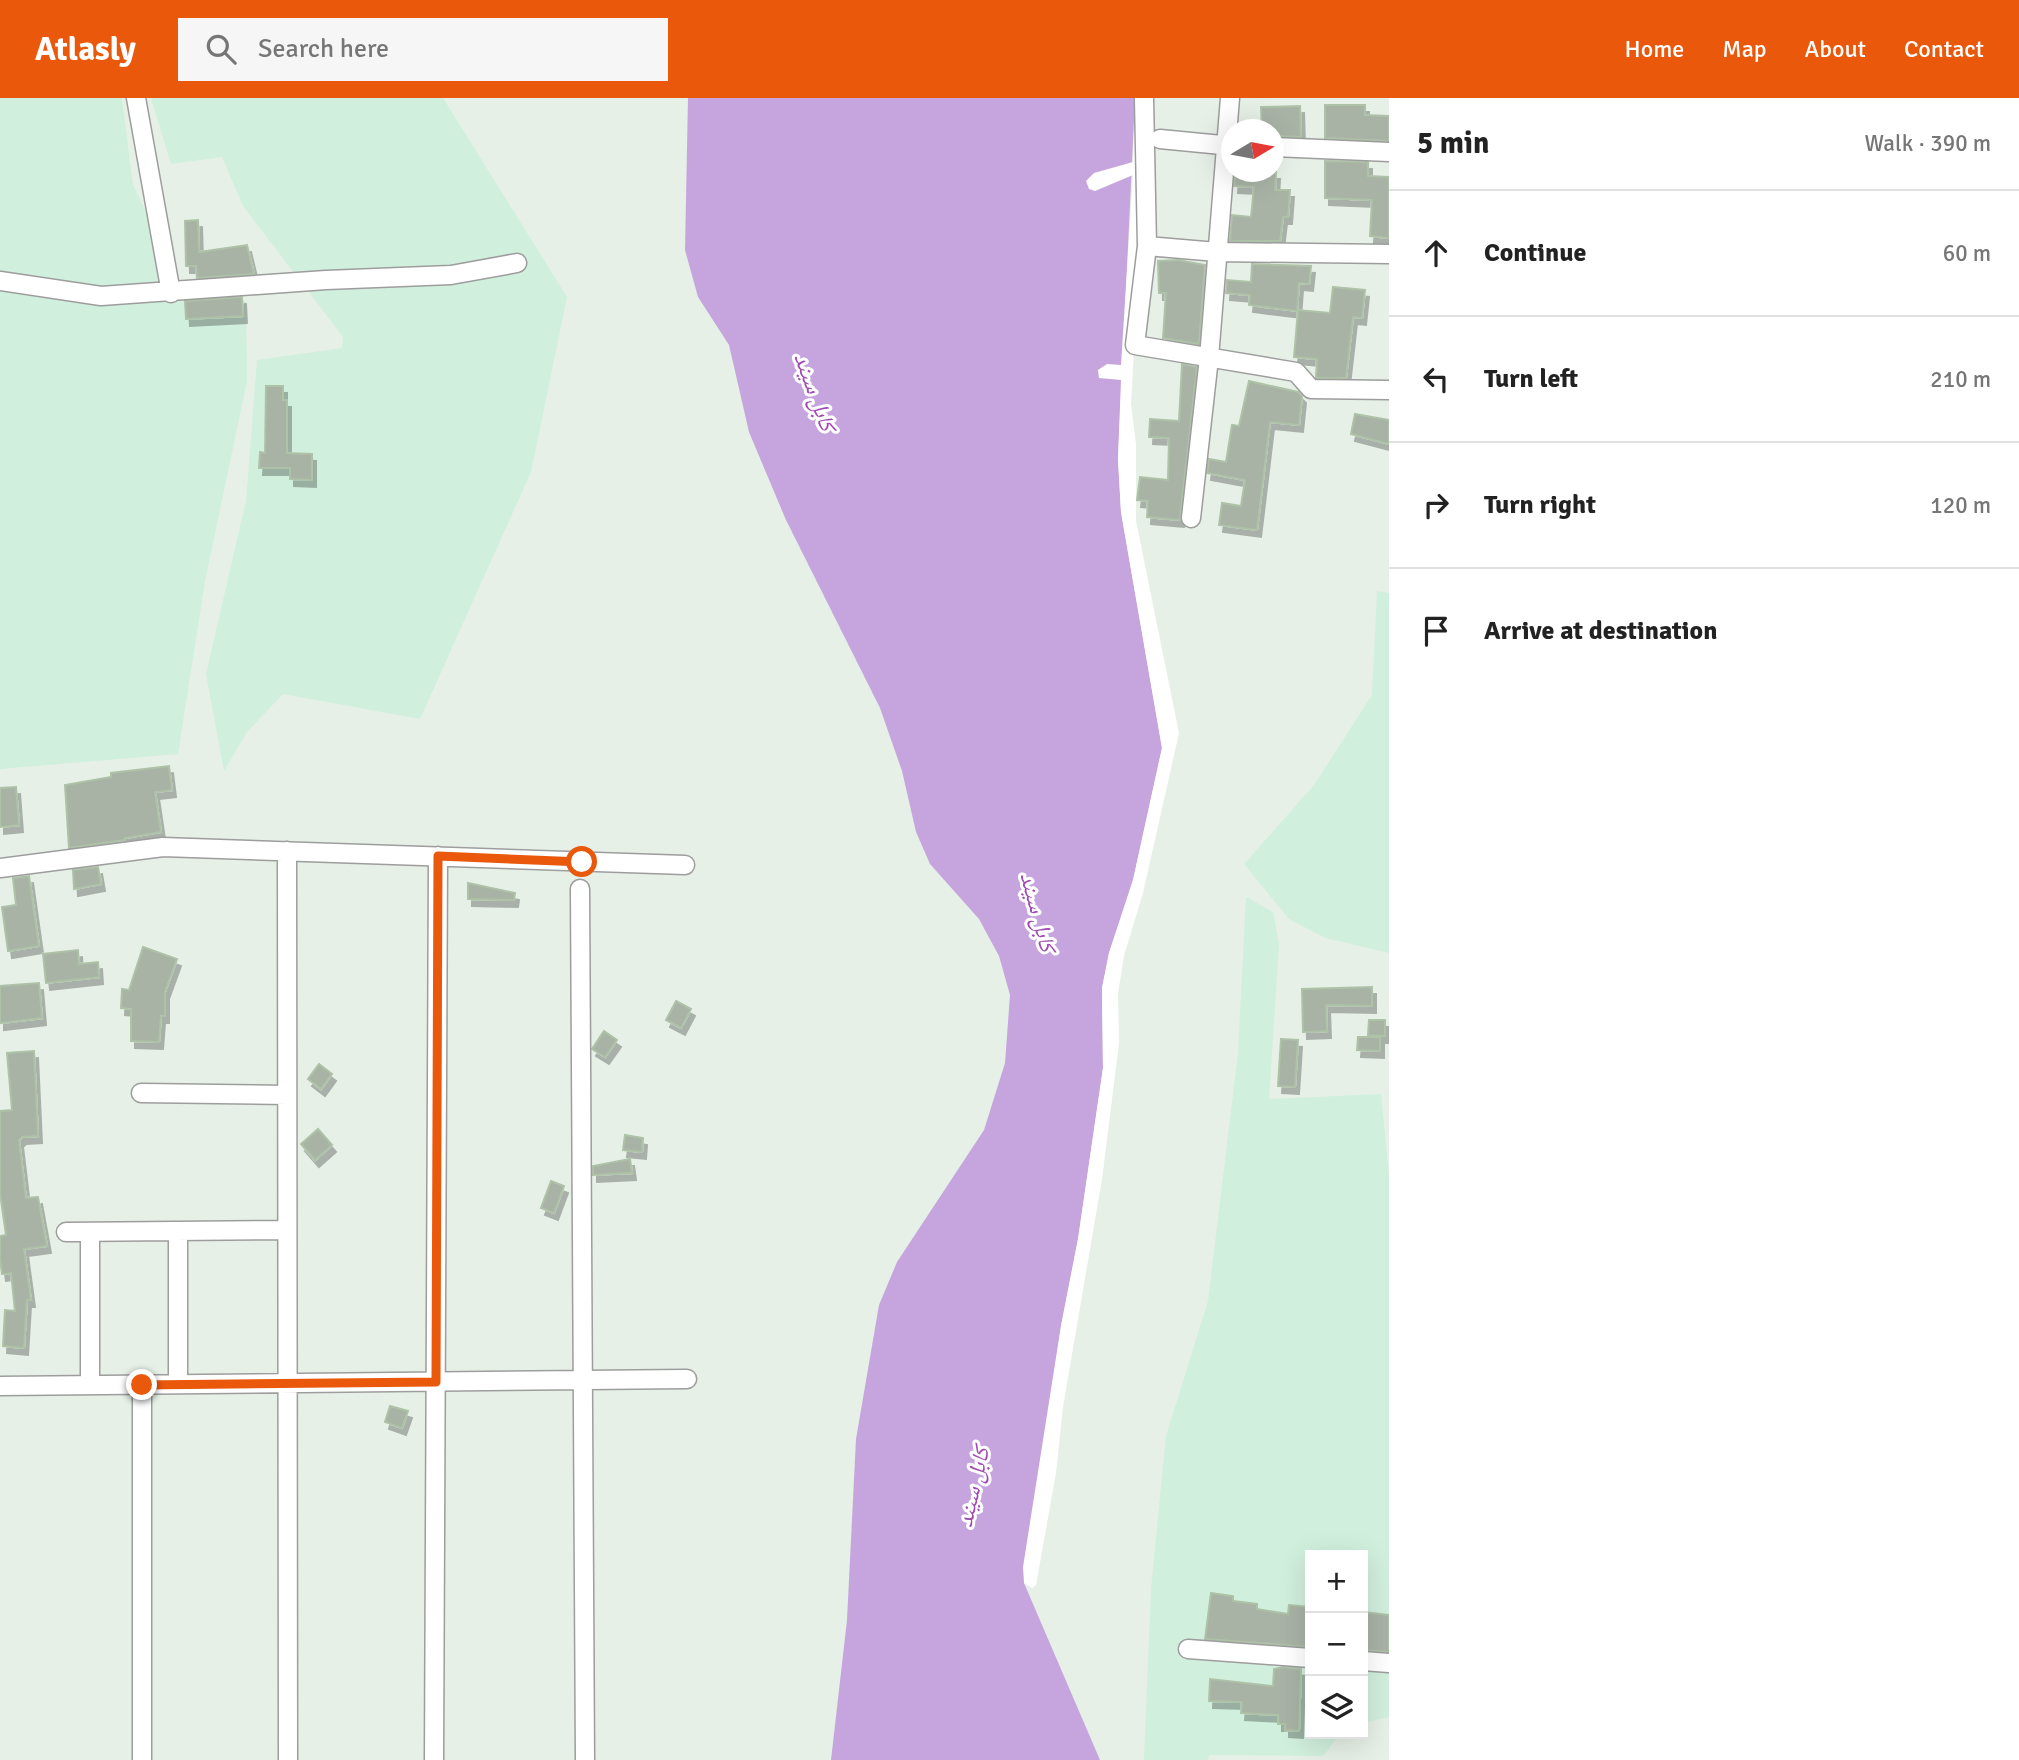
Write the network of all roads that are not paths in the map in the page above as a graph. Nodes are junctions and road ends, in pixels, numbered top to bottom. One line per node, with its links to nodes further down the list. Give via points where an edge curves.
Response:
1 (136, 98): 15 (street)
2 (1230, 98): 4 (street)
3 (1144, 99): 10 (street)
4 (1229, 119)
5 (1160, 139): 6 (street)
6 (1221, 145)
7 (1284, 147): 8 (street)
8 (1389, 152)
9 (1224, 182): 11 (street)
10 (1147, 246): 11 (street); 16 (street, via 1135,345)
11 (1217, 252): 12 (street); 16 (street)
12 (1389, 254)
13 (517, 263): 15 (street, via 451,275)
14 (0, 281): 15 (street, via 101,296)
15 (171, 293)
16 (1209, 358): 17 (street, via 1296,372 1311,389); 18 (street)
17 (1389, 390)
18 (1191, 518)
19 (287, 851): 20 (street); 22 (street, via 163,847); 25 (street)
20 (438, 856): 21 (street); 32 (street)
21 (685, 865)
22 (0, 868)
23 (580, 889): 31 (street)
24 (141, 1093): 25 (street)
25 (287, 1095): 26 (street)
26 (287, 1230): 27 (street); 33 (street)
27 (178, 1231): 29 (street); 34 (street)
28 (66, 1232): 29 (street)
29 (90, 1232): 35 (street)
30 (687, 1379): 31 (street)
31 (583, 1380): 32 (street); 45 (street)
32 (436, 1382): 33 (street); 44 (street)
33 (287, 1383): 34 (street); 43 (street)
34 (178, 1384): 36 (street)
35 (90, 1385): 36 (street); 37 (street)
36 (142, 1385): 42 (street)
37 (0, 1386)
38 (1188, 1649): 39 (street)
39 (1305, 1658)
40 (1368, 1661): 41 (street)
41 (1389, 1663)
42 (142, 1760)
43 (288, 1760)
44 (435, 1760)
45 (585, 1760)

